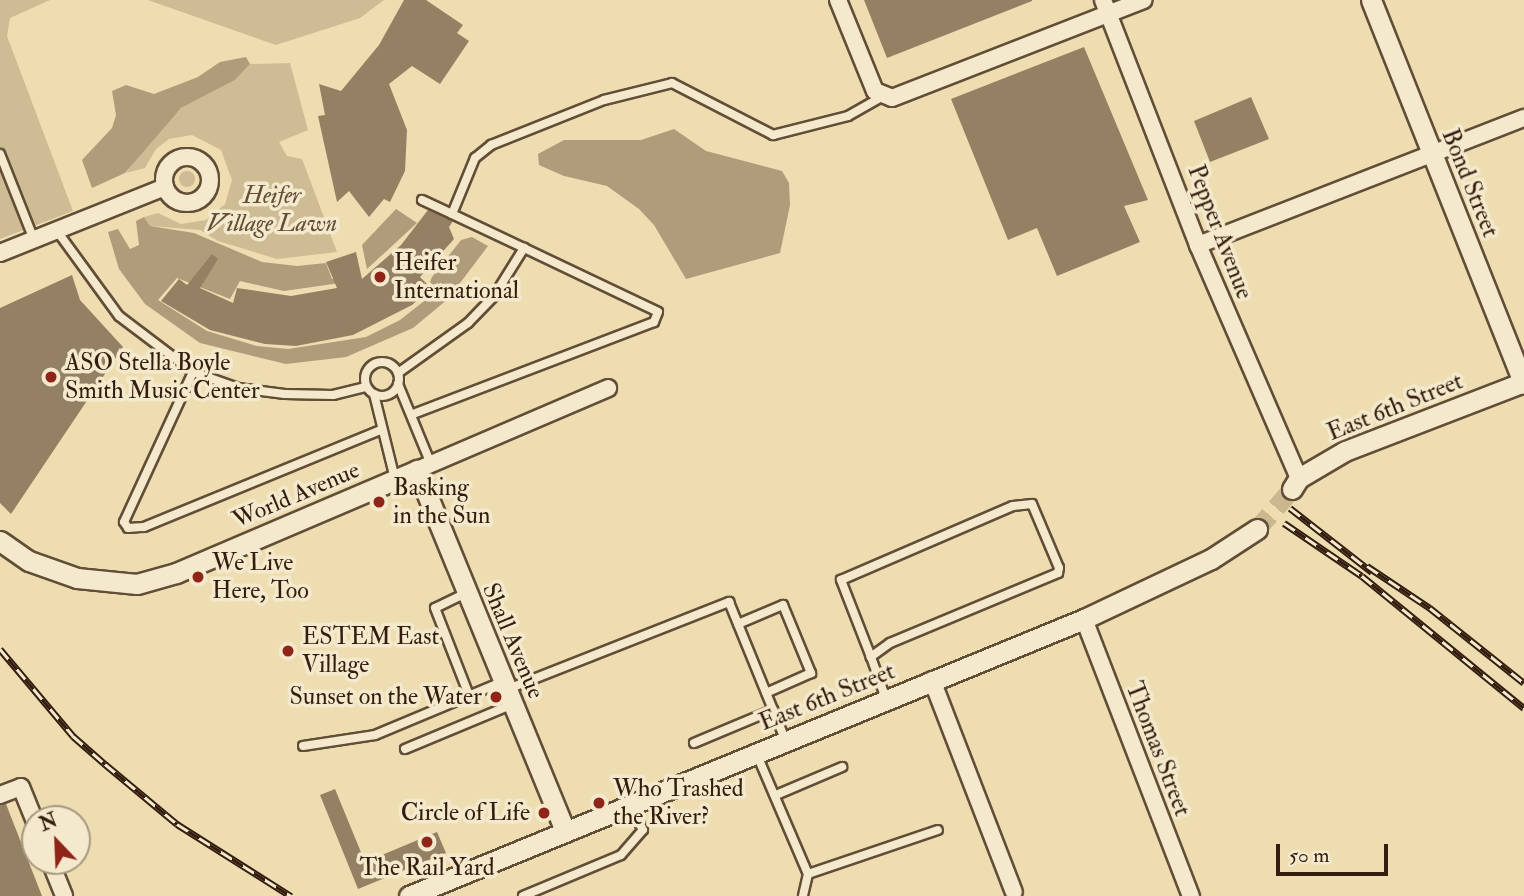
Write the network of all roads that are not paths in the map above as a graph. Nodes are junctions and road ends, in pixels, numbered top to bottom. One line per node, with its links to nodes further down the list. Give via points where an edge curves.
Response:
1 (838, 0): 5 (street, via 875,91)
2 (1144, 0): 4 (street)
3 (1371, 0): 8 (street, Bond Street)
4 (1105, 7): 5 (street, via 901,98); 14 (street, Pepper Avenue)
5 (883, 96): 11 (lane, via 848,116 773,135 672,83 604,100 491,145 475,158)
6 (1524, 118): 8 (street)
7 (0, 154): 13 (lane)
8 (1432, 154): 14 (street); 19 (street, Bond Street)
9 (165, 187): 12 (street)
10 (422, 200): 11 (lane)
11 (452, 214): 15 (lane)
12 (57, 231): 13 (street); 17 (lane, via 119,316)
13 (34, 240): 16 (street)
14 (1198, 245): 28 (street, Pepper Avenue)
15 (524, 248): 18 (lane, via 494,296 468,323); 24 (lane, via 650,306 658,312 654,322)
16 (0, 253)
17 (193, 372): 21 (lane, via 238,388 285,394 333,395); 25 (lane, via 124,522 128,528 144,527)
18 (398, 373): 20 (lane); 21 (lane, via 389,363 375,363 365,377)
19 (1524, 383): 28 (street, East 6th Street, via 1345,451)
20 (398, 384): 23 (lane, via 386,396); 24 (lane)
21 (366, 387): 23 (lane)
22 (608, 388): 26 (street, World Avenue)
23 (374, 394): 25 (lane)
24 (411, 415): 26 (lane)
25 (381, 430): 27 (lane)
26 (424, 467): 27 (street, World Avenue); 31 (street, Shall Avenue)
27 (395, 479): 30 (street, World Avenue, via 176,573 137,584 77,578 29,561)
28 (1296, 484)
29 (1256, 529): 32 (street, East 6th Street, via 1211,559)
30 (0, 541)
31 (466, 593): 36 (street, Shall Avenue); 38 (lane, via 435,608)
32 (1084, 619): 35 (street, East 6th Street); 60 (street, Thomas Street)
33 (738, 624): 36 (lane, via 729,602); 37 (lane); 37 (lane, via 783,605 807,662 811,673)
34 (871, 657): 34 (lane, via 890,643 1058,573 1032,504 1013,506 841,580); 39 (lane)
35 (932, 680): 39 (street, East 6th Street); 55 (street)
36 (508, 691): 38 (lane); 44 (lane); 51 (street, Shall Avenue)
37 (766, 693): 40 (lane)
38 (468, 695): 43 (lane, via 375,735)
39 (886, 699): 41 (street, East 6th Street)
40 (773, 710): 41 (lane); 42 (lane)
41 (785, 739): 45 (street, East 6th Street)
42 (694, 743)
43 (303, 746)
44 (405, 749)
45 (755, 752): 48 (lane); 49 (street, East 6th Street)
46 (842, 768): 48 (lane)
47 (0, 795): 50 (street, via 22,787)
48 (776, 795): 53 (lane)
49 (629, 804): 51 (street, East 6th Street); 58 (lane, via 643,830 621,855)
50 (29, 805)
51 (565, 830): 56 (street, East 6th Street)
52 (938, 830): 53 (lane)
53 (808, 874): 59 (lane)
54 (56, 875): 57 (street)
55 (1014, 892)
56 (417, 894)
57 (64, 896)
58 (523, 896)
59 (803, 896)
60 (1191, 896)

